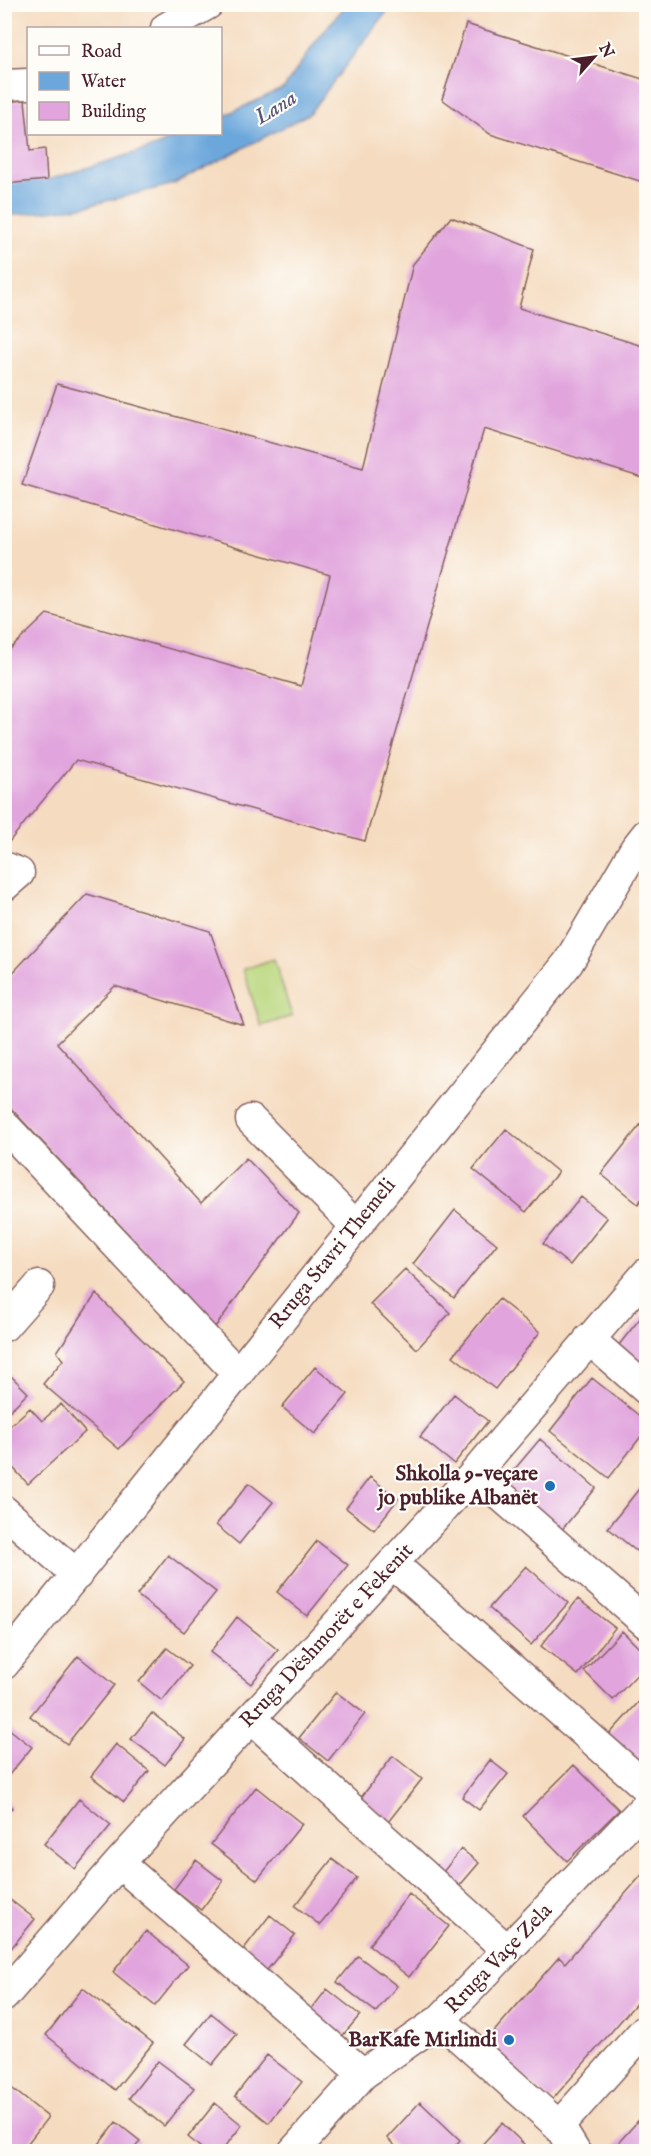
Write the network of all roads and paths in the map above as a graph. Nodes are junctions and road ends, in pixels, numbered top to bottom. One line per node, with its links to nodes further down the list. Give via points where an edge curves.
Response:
1 (208, 4): 2 (street)
2 (168, 27)
3 (27, 84): 4 (street)
4 (4, 86)
5 (646, 835): 10 (street, Rruga Stavri Themeli, via 568,963)
6 (4, 867): 7 (street, via 19,873)
7 (4, 886)
8 (251, 1120): 10 (street)
9 (4, 1125): 15 (street)
10 (355, 1226): 15 (street, Rruga Stavri Themeli)
11 (646, 1274): 14 (street, Rruga Dëshmorët e Fekenit)
12 (39, 1286): 13 (street)
13 (4, 1326)
14 (589, 1339): 16 (street); 17 (street, Rruga Dëshmorët e Fekenit)
15 (238, 1374): 20 (street, Rruga Stavri Themeli)
16 (646, 1389)
17 (475, 1473): 19 (street, Rruga Dëshmorët e Fekenit); 21 (street)
18 (4, 1511): 20 (street)
19 (393, 1564): 23 (street, Rruga Dëshmorët e Fekenit); 24 (street)
20 (77, 1575): 22 (street, Rruga Stavri Themeli)
21 (646, 1623)
22 (4, 1664)
23 (251, 1718): 26 (street, Rruga Dëshmorët e Fekenit); 27 (street)
24 (646, 1787)
25 (646, 1806): 27 (street, Rruga Vaçe Zela)
26 (119, 1863): 28 (street, Rruga Dëshmorët e Fekenit); 31 (street)
27 (507, 1950): 29 (street, Rruga Vaçe Zela)
28 (4, 1996)
29 (440, 2020): 31 (street, Rruga Vaçe Zela); 32 (street)
30 (643, 2032): 32 (street)
31 (363, 2074): 33 (street, Rruga Vaçe Zela)
32 (559, 2126): 34 (street)
33 (293, 2151)
34 (575, 2151)

